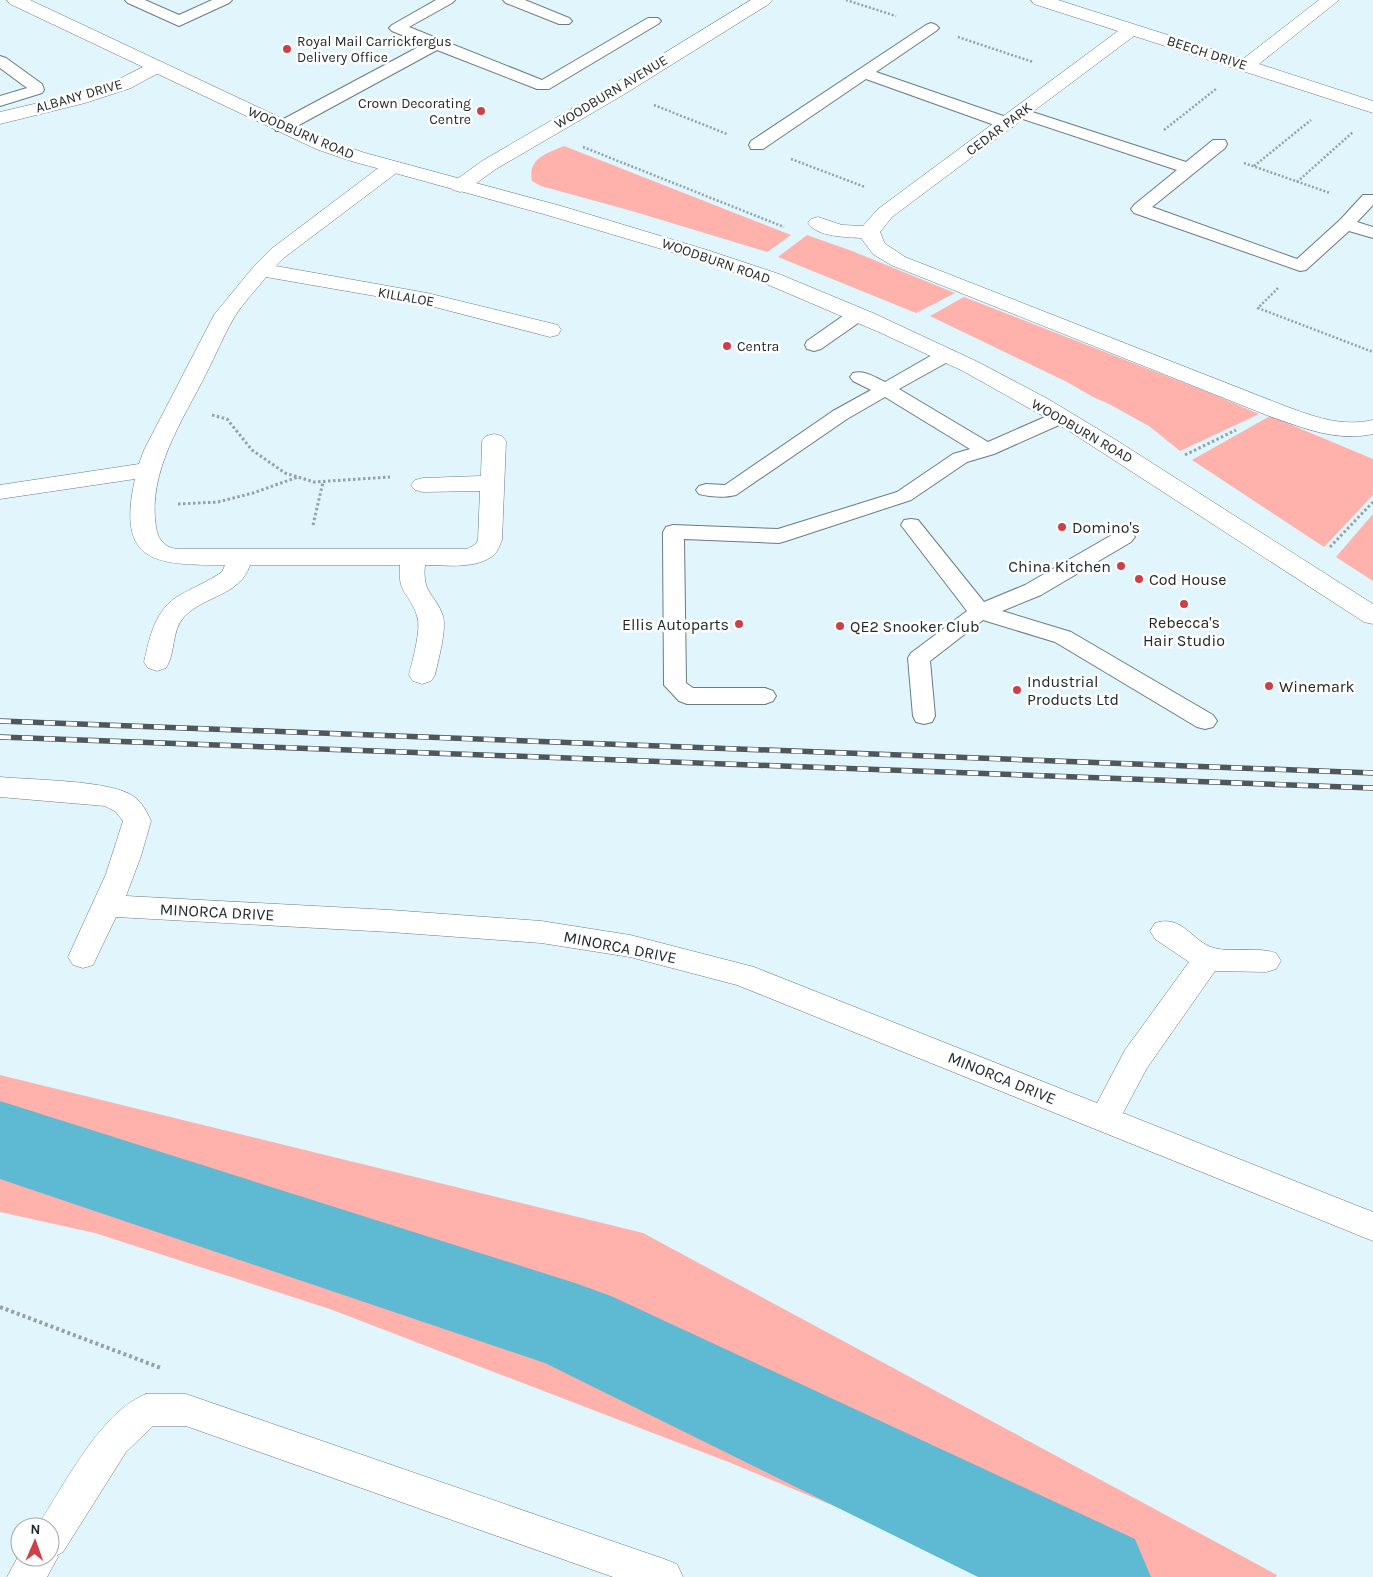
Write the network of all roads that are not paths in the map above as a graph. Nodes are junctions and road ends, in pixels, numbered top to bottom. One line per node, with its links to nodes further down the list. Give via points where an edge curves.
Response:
1 (16, 0): 16 (street, WOODBURN ROAD)
2 (134, 0): 3 (lane, via 179,21)
3 (224, 0)
4 (447, 0): 13 (lane, via 397,28)
5 (511, 0): 9 (lane)
6 (1040, 0): 12 (street, BEECH DRIVE)
7 (1330, 0): 15 (street)
8 (753, 2): 27 (street, WOODBURN AVENUE)
9 (564, 21)
10 (652, 21): 13 (lane, via 543,86)
11 (931, 28): 17 (lane)
12 (1132, 29): 15 (street, BEECH DRIVE); 21 (street, CEDAR PARK)
13 (436, 44): 22 (lane)
14 (0, 61): 18 (lane, via 36,87 36,90)
15 (1246, 66): 19 (street, BEECH DRIVE)
16 (155, 67): 20 (street, ALBANY DRIVE, via 124,84); 22 (street, WOODBURN ROAD)
17 (864, 73): 21 (lane); 23 (lane)
18 (0, 101)
19 (1373, 106)
20 (0, 118)
21 (1013, 118): 26 (lane); 31 (street, CEDAR PARK, via 885,213)
22 (282, 127): 25 (street, WOODBURN ROAD, via 323,145)
23 (757, 145)
24 (1215, 148): 26 (lane)
25 (392, 166): 27 (street, WOODBURN ROAD); 33 (street, via 278,253)
26 (1189, 168): 30 (lane, via 1140,209 1300,266)
27 (460, 186): 34 (street, WOODBURN ROAD, via 695,252)
28 (1366, 202): 30 (lane)
29 (818, 223): 31 (street, via 839,231)
30 (1346, 224): 32 (lane)
31 (870, 232): 41 (street, via 875,245 898,261 1277,411 1331,428)
32 (1373, 233)
33 (261, 270): 35 (street, KILLALOE, via 426,299); 44 (street, via 225,314)
34 (857, 314): 36 (lane); 37 (street, WOODBURN ROAD)
35 (550, 330)
36 (814, 344)
37 (946, 355): 39 (lane); 40 (street, WOODBURN ROAD)
38 (860, 377): 39 (lane)
39 (886, 389): 43 (lane); 47 (lane, via 840,415 729,491)
40 (1061, 417): 43 (lane); 54 (street, WOODBURN ROAD, via 1151,471)
41 (1373, 427)
42 (494, 441): 45 (street)
43 (987, 450): 57 (lane, via 960,458 904,496 779,536 673,532 675,684 687,696)
44 (148, 470): 48 (street); 51 (street, via 143,521 149,543 166,555)
45 (493, 483): 46 (street); 52 (street, via 491,534 486,549 466,558)
46 (423, 485)
47 (706, 490)
48 (0, 492)
49 (911, 525): 53 (lane)
50 (1124, 537): 53 (lane, via 1033,590)
51 (240, 557): 52 (street); 55 (street, via 231,578 185,603 172,615)
52 (413, 557): 56 (street, via 411,576 414,588 430,616 431,626)
53 (980, 612): 58 (lane, via 919,658); 59 (lane, via 1063,637)
54 (1373, 616)
55 (157, 662)
56 (422, 675)
57 (765, 696)
58 (924, 716)
59 (1204, 721)
60 (0, 787): 61 (street, via 107,796 128,806 137,821)
61 (108, 906): 63 (street); 66 (street, MINORCA DRIVE, via 390,920 541,932 630,946 743,974)
62 (1164, 931): 64 (street)
63 (83, 957)
64 (1206, 959): 65 (street); 66 (street, via 1136,1059)
65 (1266, 962)
66 (1104, 1119): 67 (street, MINORCA DRIVE)
67 (1373, 1227)
68 (60, 1524): 69 (street, via 114,1440 146,1410 186,1410)
69 (664, 1577)

